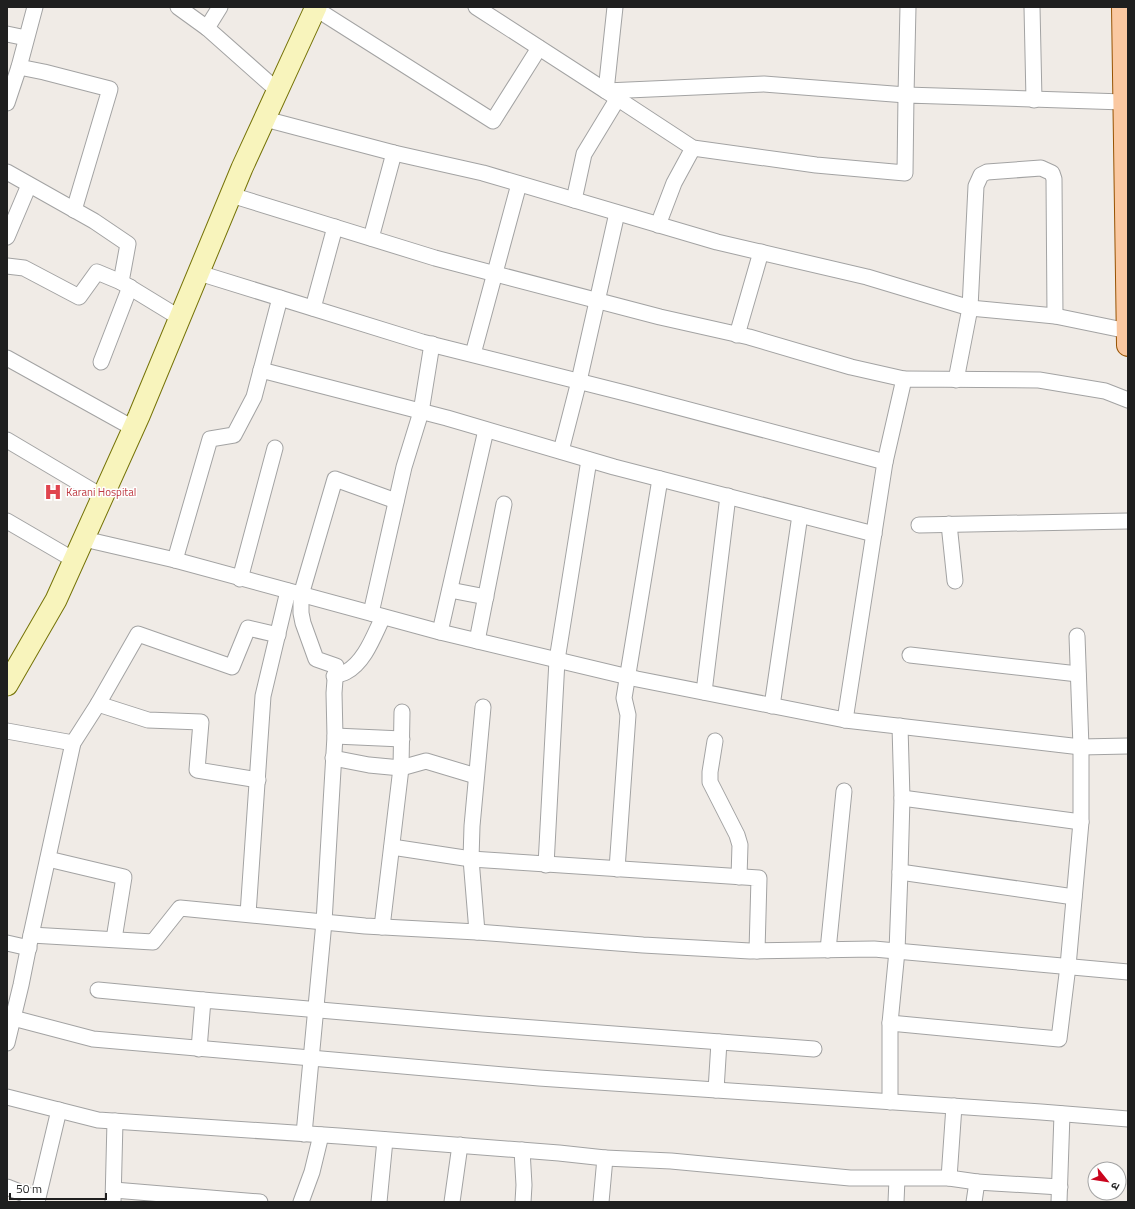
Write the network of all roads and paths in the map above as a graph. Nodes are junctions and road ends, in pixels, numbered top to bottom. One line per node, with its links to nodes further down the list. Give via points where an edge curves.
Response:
1 (35, 7): 12 (street)
2 (178, 7): 10 (street)
3 (220, 7): 10 (street)
4 (315, 7): 13 (street, via 493,121); 15 (street)
5 (476, 7): 13 (street)
6 (615, 7): 16 (street)
7 (908, 7): 17 (street)
8 (1032, 7): 18 (street)
9 (1124, 7): 19 (main road)
10 (207, 28): 15 (street)
11 (7, 34): 12 (street)
12 (26, 38): 14 (street)
13 (539, 48): 16 (street)
14 (19, 67): 20 (street); 29 (street, via 110,89)
15 (278, 91): 21 (street)
16 (612, 94): 17 (street, via 764,84); 22 (street); 28 (street, via 584,154)
17 (906, 95): 18 (street); 22 (street, via 905,173 816,165)
18 (1034, 100): 19 (street)
19 (1124, 102): 46 (main road)
20 (7, 103)
21 (265, 119): 23 (street); 27 (street)
22 (693, 148): 31 (street, via 674,183)
23 (394, 153): 26 (street, via 483,173); 34 (street)
24 (7, 172): 25 (street)
25 (29, 184): 29 (street); 33 (street)
26 (519, 184): 28 (street); 38 (street)
27 (231, 195): 32 (street); 37 (street)
28 (574, 200): 30 (street)
29 (74, 210): 39 (street, via 128,244)
30 (617, 213): 31 (street); 41 (street)
31 (658, 225): 35 (street)
32 (336, 227): 34 (street); 42 (street)
33 (7, 237)
34 (371, 238): 38 (street)
35 (761, 252): 43 (street, via 867,277); 47 (street)
36 (7, 266): 39 (street, via 24,268 79,297 97,272)
37 (199, 273): 40 (street); 45 (street)
38 (494, 273): 41 (street); 50 (street)
39 (126, 284): 45 (street); 52 (street)
40 (280, 298): 42 (street); 53 (street)
41 (598, 300): 47 (street); 56 (street)
42 (313, 308): 48 (street)
43 (970, 308): 44 (street); 44 (street, via 976,186 981,175 987,172 1041,168 1052,174 1054,179); 55 (street)
44 (1055, 316): 46 (street)
45 (180, 318): 59 (street)
46 (1128, 331): 49 (main road)
47 (737, 334): 54 (street, via 851,368)
48 (432, 344): 50 (street); 58 (street)
49 (1128, 345)
50 (473, 354): 56 (street)
51 (7, 358): 59 (street)
52 (101, 362)
53 (261, 370): 58 (street); 79 (street, via 254,397 234,435 210,439)
54 (904, 379): 55 (street); 65 (street)
55 (956, 380): 57 (street, via 1039,380 1105,391)
56 (580, 381): 63 (street); 65 (street)
57 (1128, 400)
58 (421, 412): 60 (street); 69 (street)
59 (133, 428): 68 (street)
60 (486, 430): 63 (street); 82 (street)
61 (7, 440): 68 (street)
62 (275, 448): 80 (street)
63 (561, 451): 64 (street)
64 (589, 460): 66 (street); 91 (street)
65 (886, 462): 76 (street)
66 (660, 478): 67 (street); 94 (street)
67 (728, 496): 71 (street); 96 (street)
68 (103, 497): 77 (street)
69 (396, 501): 83 (street, via 335,479); 85 (street)
70 (504, 504): 84 (street)
71 (800, 515): 76 (street); 98 (street)
72 (7, 521): 78 (street)
73 (1128, 521): 74 (street)
74 (950, 524): 75 (street); 81 (street)
75 (919, 525)
76 (874, 534): 101 (street)
77 (84, 539): 78 (street); 79 (street)
78 (74, 560): 95 (street, via 56,600)
79 (175, 560): 80 (street)
80 (240, 579): 83 (street)
81 (955, 582)
82 (450, 590): 84 (street); 86 (street)
83 (294, 593): 85 (street); 87 (street); 93 (street, via 316,659 336,666)
84 (486, 597): 89 (street)
85 (377, 615): 86 (street); 93 (street, via 364,654 347,672)
86 (440, 632): 89 (street)
87 (278, 635): 97 (street, via 248,628 232,667 138,634); 113 (street, via 264,696)
88 (1077, 636): 92 (street)
89 (477, 641): 91 (street)
90 (910, 655): 92 (street)
91 (557, 660): 94 (street); 120 (street)
92 (1078, 674): 109 (street)
93 (334, 676): 104 (street)
94 (627, 676): 96 (street); 121 (street, via 624,698 628,715)
95 (7, 685)
96 (704, 692): 98 (street)
97 (98, 704): 107 (street); 113 (street, via 148,720 201,722 197,770)
98 (772, 706): 101 (street)
99 (483, 707): 112 (street)
100 (402, 712): 105 (street)
101 (845, 720): 102 (street)
102 (900, 726): 109 (street); 115 (street)
103 (7, 731): 107 (street)
104 (335, 736): 105 (street); 110 (street)
105 (402, 739): 111 (street)
106 (716, 741): 123 (street, via 710,782 737,835 740,845)
107 (73, 743): 118 (street)
108 (1128, 746): 109 (street)
109 (1081, 747): 116 (street)
110 (333, 758): 111 (street, via 369,766); 126 (street)
111 (401, 768): 112 (street, via 426,761); 117 (street)
112 (476, 776): 119 (street)
113 (258, 780): 125 (street)
114 (844, 791): 132 (street)
115 (902, 798): 116 (street); 122 (street)
116 (1080, 822): 124 (street)
117 (392, 847): 119 (street); 127 (street)
118 (48, 859): 129 (street, via 124,877); 130 (street)
119 (471, 859): 120 (street); 128 (street)
120 (546, 865): 121 (street)
121 (617, 869): 123 (street)
122 (900, 872): 124 (street); 133 (street)
123 (739, 877): 134 (street, via 759,878)
124 (1074, 897): 135 (street)
125 (248, 914): 126 (street); 129 (street, via 180,908 153,942)
126 (324, 922): 127 (street); 140 (street)
127 (382, 927): 128 (street)
128 (477, 932): 134 (street)
129 (114, 939): 130 (street)
130 (30, 941): 131 (street); 138 (street)
131 (7, 944)
132 (828, 950): 133 (street); 134 (street)
133 (897, 950): 135 (street); 142 (street)
134 (757, 951)
135 (1068, 966): 136 (street); 142 (street, via 1059,1039)
136 (1128, 972)
137 (98, 990): 139 (street)
138 (12, 998): 141 (street)
139 (203, 1000): 140 (street); 145 (street)
140 (315, 1009): 143 (street); 147 (street)
141 (13, 1018): 144 (street); 145 (street, via 93,1039)
142 (890, 1023): 150 (street)
143 (719, 1042): 146 (street); 148 (street)
144 (7, 1043)
145 (199, 1049): 147 (street)
146 (814, 1049)
147 (310, 1059): 148 (street); 156 (street)
148 (716, 1090): 150 (street)
149 (7, 1097): 152 (street)
150 (890, 1102): 151 (street)
151 (954, 1106): 153 (street); 163 (street)
152 (59, 1110): 155 (street, via 98,1120); 168 (street)
153 (1062, 1114): 154 (street); 166 (street)
154 (1128, 1119)
155 (115, 1121): 156 (street); 167 (street)
156 (304, 1134): 157 (street)
157 (321, 1135): 158 (street); 170 (street)
158 (385, 1140): 159 (street); 171 (street)
159 (460, 1145): 160 (street); 172 (street)
160 (522, 1150): 161 (street); 173 (street)
161 (605, 1158): 162 (street, via 671,1161 850,1178); 174 (street)
162 (898, 1178): 163 (street); 175 (street)
163 (949, 1178): 164 (street)
164 (977, 1182): 166 (street); 176 (street)
165 (7, 1187): 168 (street)
166 (1060, 1187): 177 (street)
167 (114, 1196): 169 (street)
168 (37, 1200)
169 (260, 1202)
170 (301, 1202)
171 (379, 1202)
172 (452, 1202)
173 (523, 1202)
174 (602, 1202)
175 (896, 1202)
176 (974, 1202)
177 (1059, 1202)

